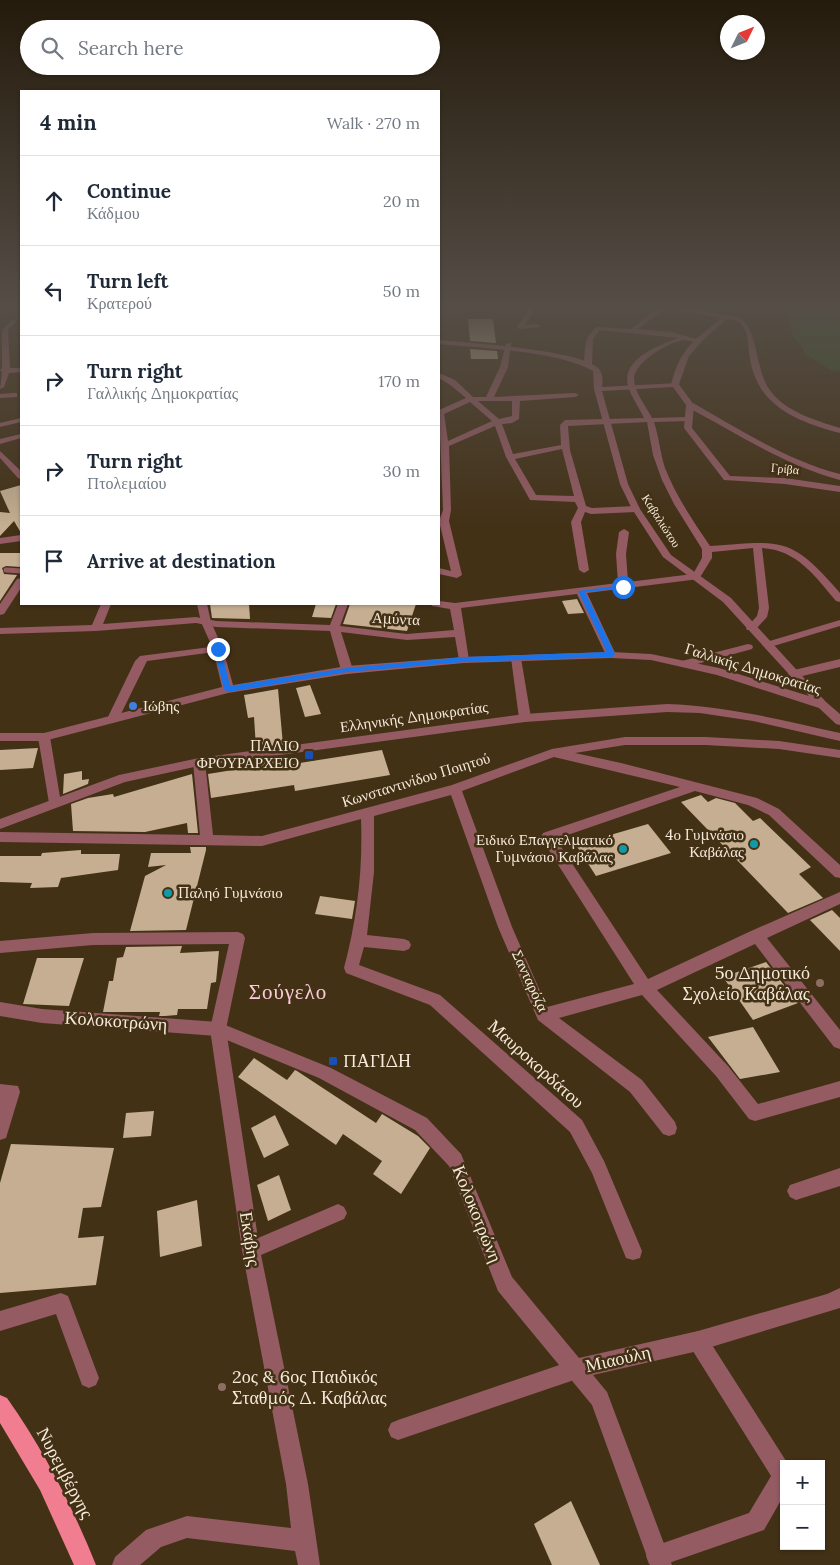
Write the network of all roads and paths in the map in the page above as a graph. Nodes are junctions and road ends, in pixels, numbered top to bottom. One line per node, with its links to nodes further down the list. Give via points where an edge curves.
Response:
1 (498, 381): 15 (street)
2 (599, 381): 10 (street, Καβαλιώτου)
3 (632, 381): 9 (street)
4 (676, 381): 8 (street)
5 (760, 381): 25 (street, via 768,395 784,409)
6 (440, 382): 7 (street)
7 (452, 382): 14 (street)
8 (675, 385): 9 (street); 17 (street)
9 (633, 387): 10 (street); 23 (street)
10 (598, 389): 19 (street, Καβαλιώτου)
11 (14, 395): 13 (street)
12 (575, 395): 16 (street)
13 (0, 396)
14 (471, 399): 15 (street); 18 (street); 22 (street)
15 (490, 399): 16 (street)
16 (516, 399): 22 (street, via 516,417 509,422)
17 (690, 405): 20 (street); 33 (street, via 776,456 803,468)
18 (440, 413): 28 (street)
19 (607, 419): 23 (street); 29 (street, via 568,422 564,425); 36 (street, Καβαλιώτου, via 624,484)
20 (688, 419): 23 (street); 34 (street, Γρίβα, via 688,428 727,478 785,481)
21 (20, 420): 24 (street)
22 (496, 422): 28 (street); 31 (street)
23 (650, 422): 42 (street, via 657,454 678,503)
24 (0, 425)
25 (840, 431)
26 (20, 436): 27 (street)
27 (0, 442)
28 (445, 445): 37 (street, via 447,510)
29 (567, 446): 31 (street); 35 (street)
30 (0, 453): 32 (street)
31 (510, 457): 35 (street, via 533,498)
32 (20, 475)
33 (840, 477)
34 (840, 489)
35 (580, 504): 36 (street, via 591,511); 45 (street, via 576,522)
36 (636, 509): 47 (street, Καβαλιώτου, via 668,557)
37 (442, 521): 46 (street, via 457,575)
38 (624, 532): 49 (street, via 621,554)
39 (20, 538): 40 (street)
40 (0, 541)
41 (757, 546): 42 (street); 51 (street, via 783,548 803,559); 62 (street, via 764,608 762,617)
42 (707, 549): 47 (street)
43 (6, 570): 44 (lane)
44 (20, 570)
45 (584, 570)
46 (440, 571)
47 (696, 577): 49 (street); 62 (street, Καβαλιώτου, via 727,600)
48 (20, 582): 57 (street)
49 (623, 587): 50 (street)
50 (581, 591): 56 (street); 69 (street)
51 (840, 599)
52 (440, 604): 56 (street)
53 (106, 605): 60 (street)
54 (202, 605): 58 (street)
55 (343, 605): 61 (street)
56 (455, 606): 64 (street)
57 (0, 612)
58 (206, 622): 60 (street, Αμύντα, via 196,620); 61 (street, Αμύντα); 68 (street)
59 (840, 622): 66 (street)
60 (96, 628): 63 (street, Αμύντα)
61 (334, 628): 64 (street, Αμύντα, via 407,637); 74 (street)
62 (751, 628): 66 (street, Καβαλιώτου)
63 (3, 631): 65 (street)
64 (461, 633): 71 (street)
65 (0, 643)
66 (767, 644): 75 (street, Καβαλιώτου)
67 (748, 647): 72 (street)
68 (218, 649): 76 (street); 79 (street, via 144,658)
69 (612, 654): 70 (street, Γαλλικής Δημοκρατίας); 72 (street, Γαλλικής Δημοκρατίας)
70 (516, 658): 71 (street, Γαλλικής Δημοκρατίας); 78 (street)
71 (464, 660): 74 (street, Γαλλικής Δημοκρατίας)
72 (686, 663): 77 (street, Γαλλικής Δημοκρατίας)
73 (840, 663): 75 (street)
74 (347, 670): 76 (street, Γαλλικής Δημοκρατίας)
75 (794, 674): 77 (street, Καβαλιώτου)
76 (228, 689): 79 (street, Γαλλικής Δημοκρατίας)
77 (823, 705): 80 (street, Γαλλικής Δημοκρατίας)
78 (525, 718): 82 (street, Ελληνικής Δημοκρατίας, via 667,708 700,709 753,717); 86 (street, Ελληνικής Δημοκρατίας)
79 (113, 719): 81 (street, Γαλλικής Δημοκρατίας)
80 (840, 721)
81 (44, 737): 83 (street, Γαλλικής Δημοκρατίας); 89 (street)
82 (840, 737)
83 (0, 738)
84 (552, 753): 85 (street, Κωνσταντινίδου Ποιητού, via 625,741 706,741 779,745); 87 (street, via 621,767); 88 (street, Κωνσταντινίδου Ποιητού)
85 (840, 754)
86 (199, 762): 89 (street, Ελληνικής Δημοκρατίας, via 123,778); 93 (street)
87 (693, 788): 94 (street, via 752,801 774,812); 100 (street, via 548,836)
88 (455, 789): 90 (street, Κωνσταντινίδου Ποιητού); 102 (street, Σανταρόζα, via 505,927)
89 (55, 803): 91 (street, Ελληνικής Δημοκρατίας)
90 (367, 814): 93 (street, Κωνσταντινίδου Ποιητού, via 262,841); 97 (street, via 370,849)
91 (0, 824)
92 (0, 838): 93 (street, Κωνσταντινίδου Ποιητού)
93 (207, 840)
94 (840, 873)
95 (840, 898): 96 (street)
96 (756, 935): 100 (street); 104 (street)
97 (360, 940): 98 (street); 113 (street, Μαυροκορδάτου, via 351,968 435,1000 576,1126 598,1167)
98 (404, 945)
99 (0, 947): 103 (street, Εκάβης, via 93,939 238,938)
100 (645, 988): 102 (street); 105 (street, via 722,1071 755,1113)
101 (0, 1009): 103 (street, Κολοκοτρώνη, via 42,1016)
102 (544, 1015): 107 (street, Σανταρόζα, via 636,1086)
103 (218, 1029): 112 (street, Εκάβης); 117 (street, Κολοκοτρώνη, via 325,1073 422,1124 455,1160 505,1284)
104 (840, 1042)
105 (840, 1090)
106 (0, 1092): 108 (street, via 12,1092)
107 (669, 1128)
108 (0, 1132)
109 (840, 1176): 110 (street)
110 (796, 1191)
111 (338, 1213): 112 (street)
112 (251, 1250): 121 (street, Εκάβης, via 297,1484)
113 (633, 1251)
114 (840, 1298): 116 (street, Μιαούλη)
115 (0, 1321): 118 (street, via 61,1303)
116 (698, 1341): 117 (street, Μιαούλη); 122 (street, via 783,1476 756,1522)
117 (577, 1369): 120 (street, Μιαούλη); 122 (street, Κολοκοτρώνη, via 600,1398)
118 (89, 1378)
119 (0, 1405): 123 (main road, Νυρεμβέργης, via 40,1465)
120 (398, 1430)
121 (304, 1541): 124 (street, via 187,1527 154,1538); 125 (street, Εκάβης)
122 (659, 1560)
123 (85, 1565)
124 (123, 1565)
125 (309, 1565)

